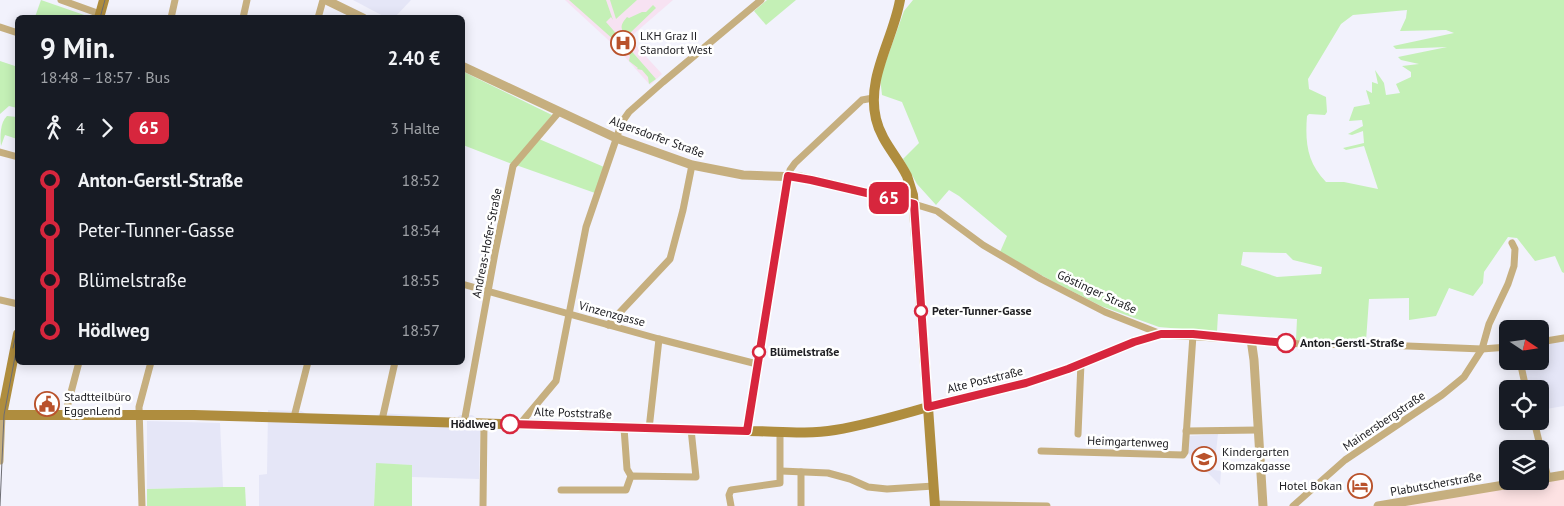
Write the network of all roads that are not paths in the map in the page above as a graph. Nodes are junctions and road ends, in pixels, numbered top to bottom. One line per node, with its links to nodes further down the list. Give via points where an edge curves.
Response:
1 (61, 0): 8 (street)
2 (104, 0): 9 (main road)
3 (176, 0): 10 (street)
4 (247, 0): 11 (street)
5 (324, 0): 12 (street); 13 (street)
6 (761, 0): 19 (street, via 629,112)
7 (902, 0): 17 (main road, via 876,77)
8 (97, 15)
9 (99, 15)
10 (172, 15)
11 (244, 15)
12 (319, 15)
13 (356, 15)
14 (0, 27): 15 (street)
15 (15, 32)
16 (465, 67): 18 (street, Algersdorfer Straße)
17 (873, 98): 23 (street, via 862,100 795,163); 24 (main road, via 883,139 907,177)
18 (559, 112): 19 (street, Algersdorfer Straße); 27 (street, Andreas-Hofer-Straße, via 513,166)
19 (616, 138): 22 (street, Algersdorfer Straße); 30 (street, via 586,227)
20 (0, 152): 21 (street)
21 (15, 157)
22 (692, 165): 23 (street, Algersdorfer Straße, via 742,175); 31 (street, via 670,259)
23 (788, 176): 24 (street, Algersdorfer Straße); 42 (street)
24 (914, 204): 32 (street, Göstinger Straße, via 936,211 983,245 1048,283 1105,312); 47 (main road)
25 (1512, 243): 40 (street, Mainersbergstraße, via 1514,266 1484,336)
26 (465, 285): 27 (street, Vinzenzgasse)
27 (489, 291): 30 (street, Vinzenzgasse); 53 (street, Andreas-Hofer-Straße)
28 (0, 300): 29 (street)
29 (15, 303)
30 (568, 314): 31 (street, Vinzenzgasse); 55 (street, via 556,381)
31 (608, 325): 35 (street, Vinzenzgasse)
32 (1161, 334): 33 (street, Göstinger Straße); 41 (street, Alte Poststraße)
33 (1193, 334): 36 (street, Göstinger Straße); 62 (street, Heimgartenweg)
34 (1564, 338): 37 (street)
35 (659, 339): 42 (street, Vinzenzgasse); 57 (street)
36 (1251, 339): 40 (street, Göstinger Straße, via 1304,345); 59 (street)
37 (1549, 340)
38 (15, 348): 48 (main road)
39 (1499, 348): 40 (street, Göstinger Straße)
40 (1482, 349): 81 (street, Mainersbergstraße, via 1464,377 1345,460)
41 (1082, 363): 47 (street, Alte Poststraße, via 1003,390); 63 (street, Heimgartenweg)
42 (757, 364): 60 (street)
43 (78, 365): 49 (street)
44 (150, 365): 50 (street)
45 (307, 365): 51 (street)
46 (393, 365): 52 (street)
47 (928, 407): 61 (main road, Alte Poststraße, via 834,430); 71 (main road)
48 (1, 415): 49 (main road, Alte Poststraße); 65 (street)
49 (65, 415): 50 (main road, Alte Poststraße)
50 (139, 415): 51 (main road, Alte Poststraße); 75 (street)
51 (294, 418): 52 (main road, Alte Poststraße)
52 (382, 420): 53 (main road, Alte Poststraße)
53 (464, 423): 54 (main road, Alte Poststraße)
54 (484, 423): 55 (main road, Alte Poststraße); 76 (street)
55 (520, 424): 56 (main road, Alte Poststraße)
56 (624, 428): 57 (main road, Alte Poststraße); 68 (street, via 627,469)
57 (650, 429): 58 (main road, Alte Poststraße)
58 (691, 429): 60 (main road, Alte Poststraße); 68 (street, via 696,477)
59 (1258, 430): 62 (street); 80 (street)
60 (747, 431): 61 (main road, Alte Poststraße)
61 (780, 431): 66 (street)
62 (1186, 431): 64 (street, Heimgartenweg, via 1183,455)
63 (1078, 434)
64 (1041, 451)
65 (0, 461)
66 (781, 471): 67 (street); 77 (street, via 780,483 731,490)
67 (801, 472): 71 (street, via 828,473 887,490); 78 (street)
68 (631, 476): 73 (street, via 626,490)
69 (1564, 476): 70 (street)
70 (1549, 478)
71 (934, 486): 74 (main road)
72 (1499, 486): 82 (street, Plabutscherstraße)
73 (561, 490)
74 (935, 505): 79 (street)
75 (142, 506)
76 (483, 506)
77 (731, 506)
78 (801, 506)
79 (1047, 506)
80 (1263, 506)
81 (1293, 506)
82 (1378, 506)

